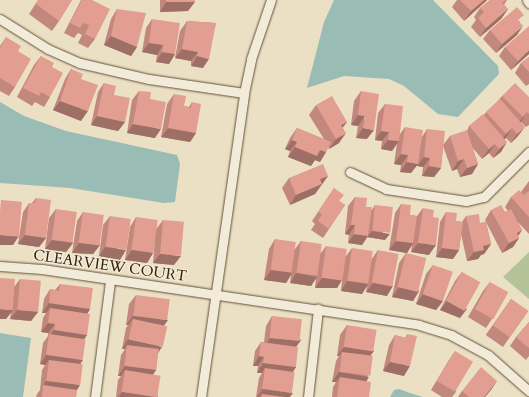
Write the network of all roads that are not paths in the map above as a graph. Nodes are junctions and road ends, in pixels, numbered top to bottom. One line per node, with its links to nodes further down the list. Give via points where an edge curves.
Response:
1 (271, 0): 5 (street, via 251,59)
2 (527, 0): 3 (street)
3 (529, 2)
4 (0, 19): 5 (street, via 48,49 80,63 149,80)
5 (244, 93): 10 (street)
6 (529, 152): 7 (street, via 484,196 466,201 386,189)
7 (350, 172)
8 (0, 266): 9 (street, CLEARVIEW COURT)
9 (110, 280): 10 (street, CLEARVIEW COURT); 13 (street)
10 (215, 295): 11 (street, CLEARVIEW COURT); 14 (street)
11 (318, 309): 12 (street, CLEARVIEW COURT, via 419,325 451,335 488,355); 15 (street)
12 (529, 391)
13 (95, 397)
14 (200, 397)
15 (308, 397)

